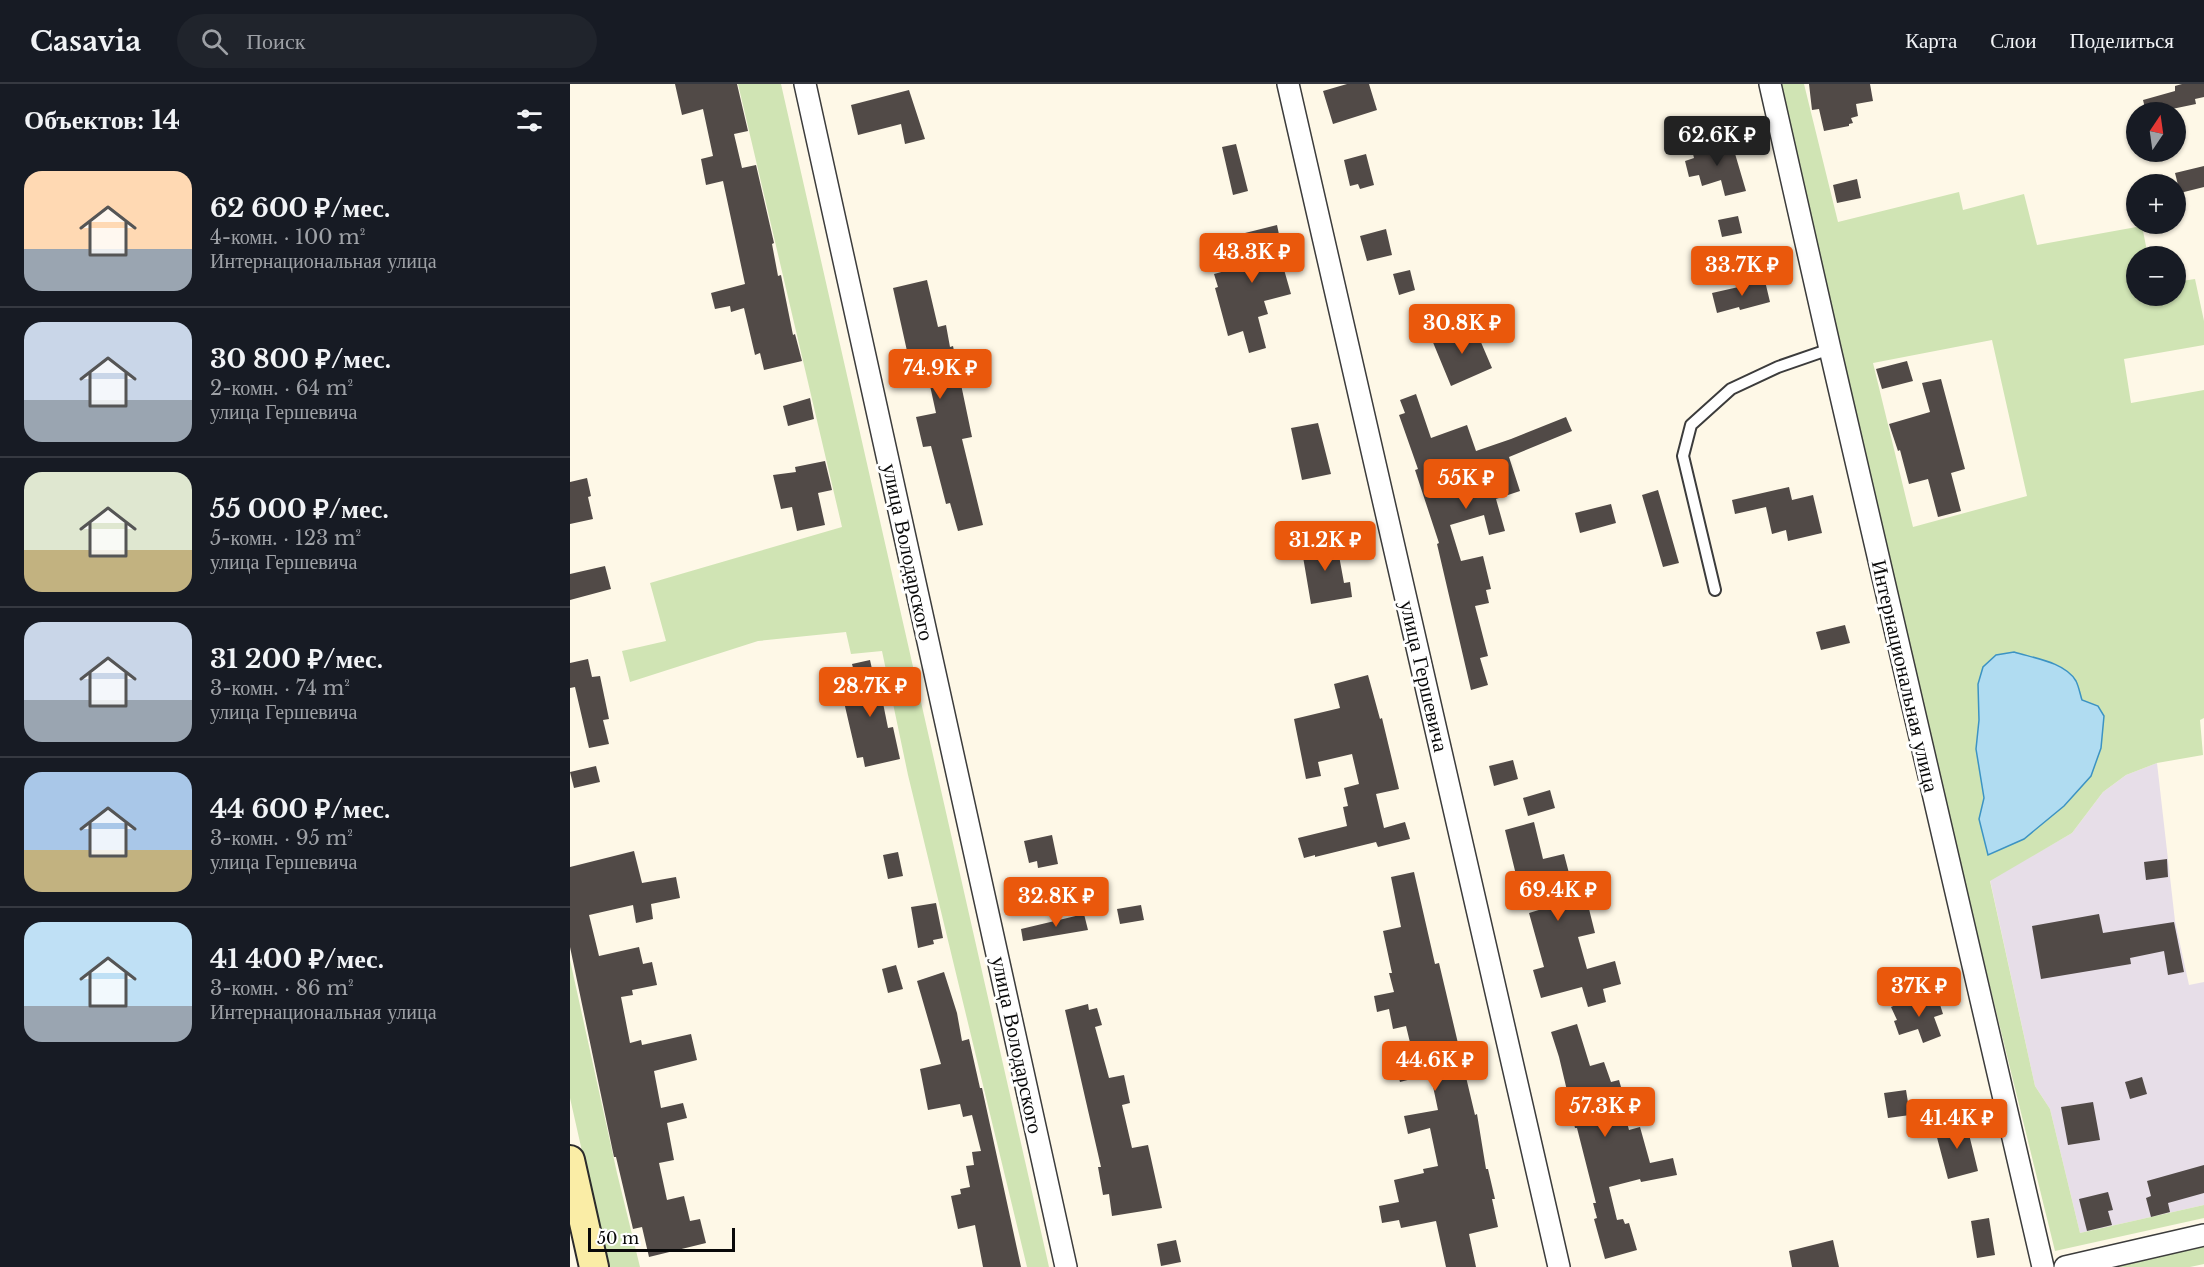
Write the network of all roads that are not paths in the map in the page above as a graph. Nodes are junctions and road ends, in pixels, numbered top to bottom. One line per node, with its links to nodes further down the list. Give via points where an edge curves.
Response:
1 (805, 84): 9 (street, улица Володарского)
2 (1288, 84): 10 (street, улица Гершевича)
3 (1770, 84): 4 (street, Интернациональная улица)
4 (1830, 349): 5 (lane, via 1731,389 1691,425 1683,456); 11 (street, Интернациональная улица)
5 (1715, 590)
6 (570, 1160): 8 (street)
7 (2204, 1235): 12 (street)
8 (594, 1267)
9 (1066, 1267)
10 (1559, 1267)
11 (2043, 1267)
12 (2065, 1267)

